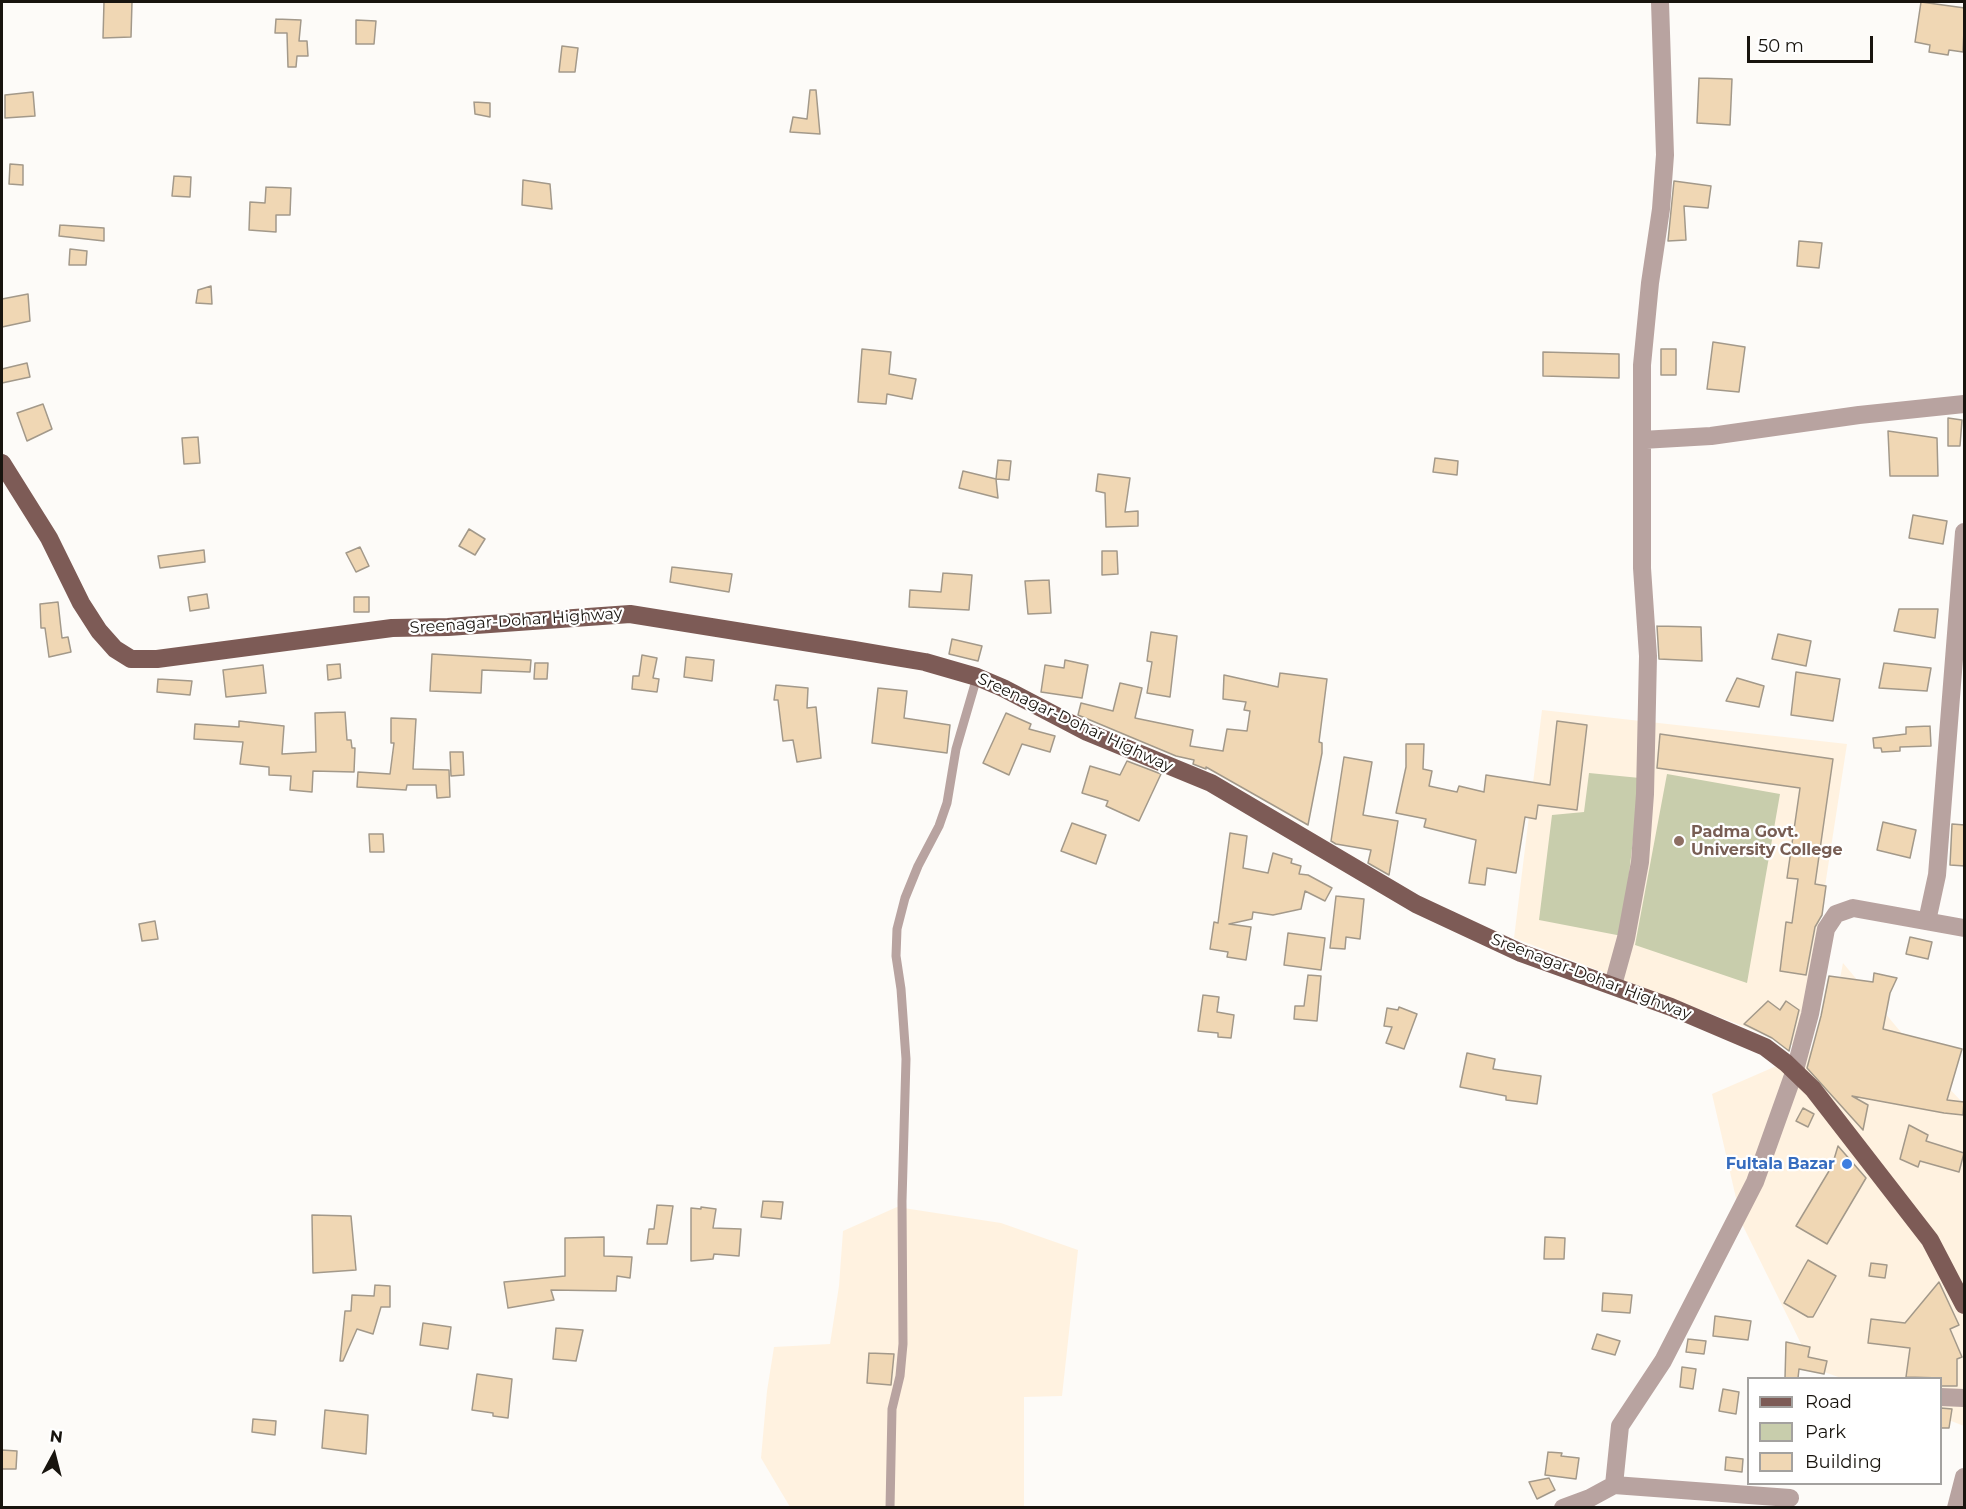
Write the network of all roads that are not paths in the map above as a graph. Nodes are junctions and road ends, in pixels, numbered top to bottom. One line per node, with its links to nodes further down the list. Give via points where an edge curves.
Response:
1 (1660, 2): 3 (street, via 1665,155 1642,350)
2 (1965, 404): 3 (street, via 1711,436)
3 (1642, 440): 9 (street, via 1642,568 1648,656 1645,794 1640,862)
4 (2, 463): 6 (main road, Sreenagar-Dohar Highway, via 49,538 99,631 114,649 131,659 157,659 392,628 630,614 878,654)
5 (1965, 532): 7 (street, via 1937,875)
6 (977, 676): 9 (main road, Sreenagar-Dohar Highway, via 1087,732 1210,783 1416,904 1521,953); 17 (lane, via 956,749 947,803 905,898 897,929 906,1059 903,1344 892,1409)
7 (1927, 921): 8 (street); 10 (street, via 1853,908 1836,914 1826,929 1810,1014)
8 (1965, 928)
9 (1613, 985): 10 (main road, Sreenagar-Dohar Highway, via 1766,1047)
10 (1794, 1070): 11 (main road, Sreenagar-Dohar Highway, via 1930,1240); 15 (street, via 1755,1182 1663,1361 1620,1426)
11 (1965, 1305)
12 (1942, 1397): 13 (street)
13 (1965, 1398)
14 (1965, 1477): 19 (street)
15 (1614, 1485): 16 (street); 18 (street)
16 (1790, 1496)
17 (890, 1508)
18 (1563, 1508)
19 (1956, 1508)

